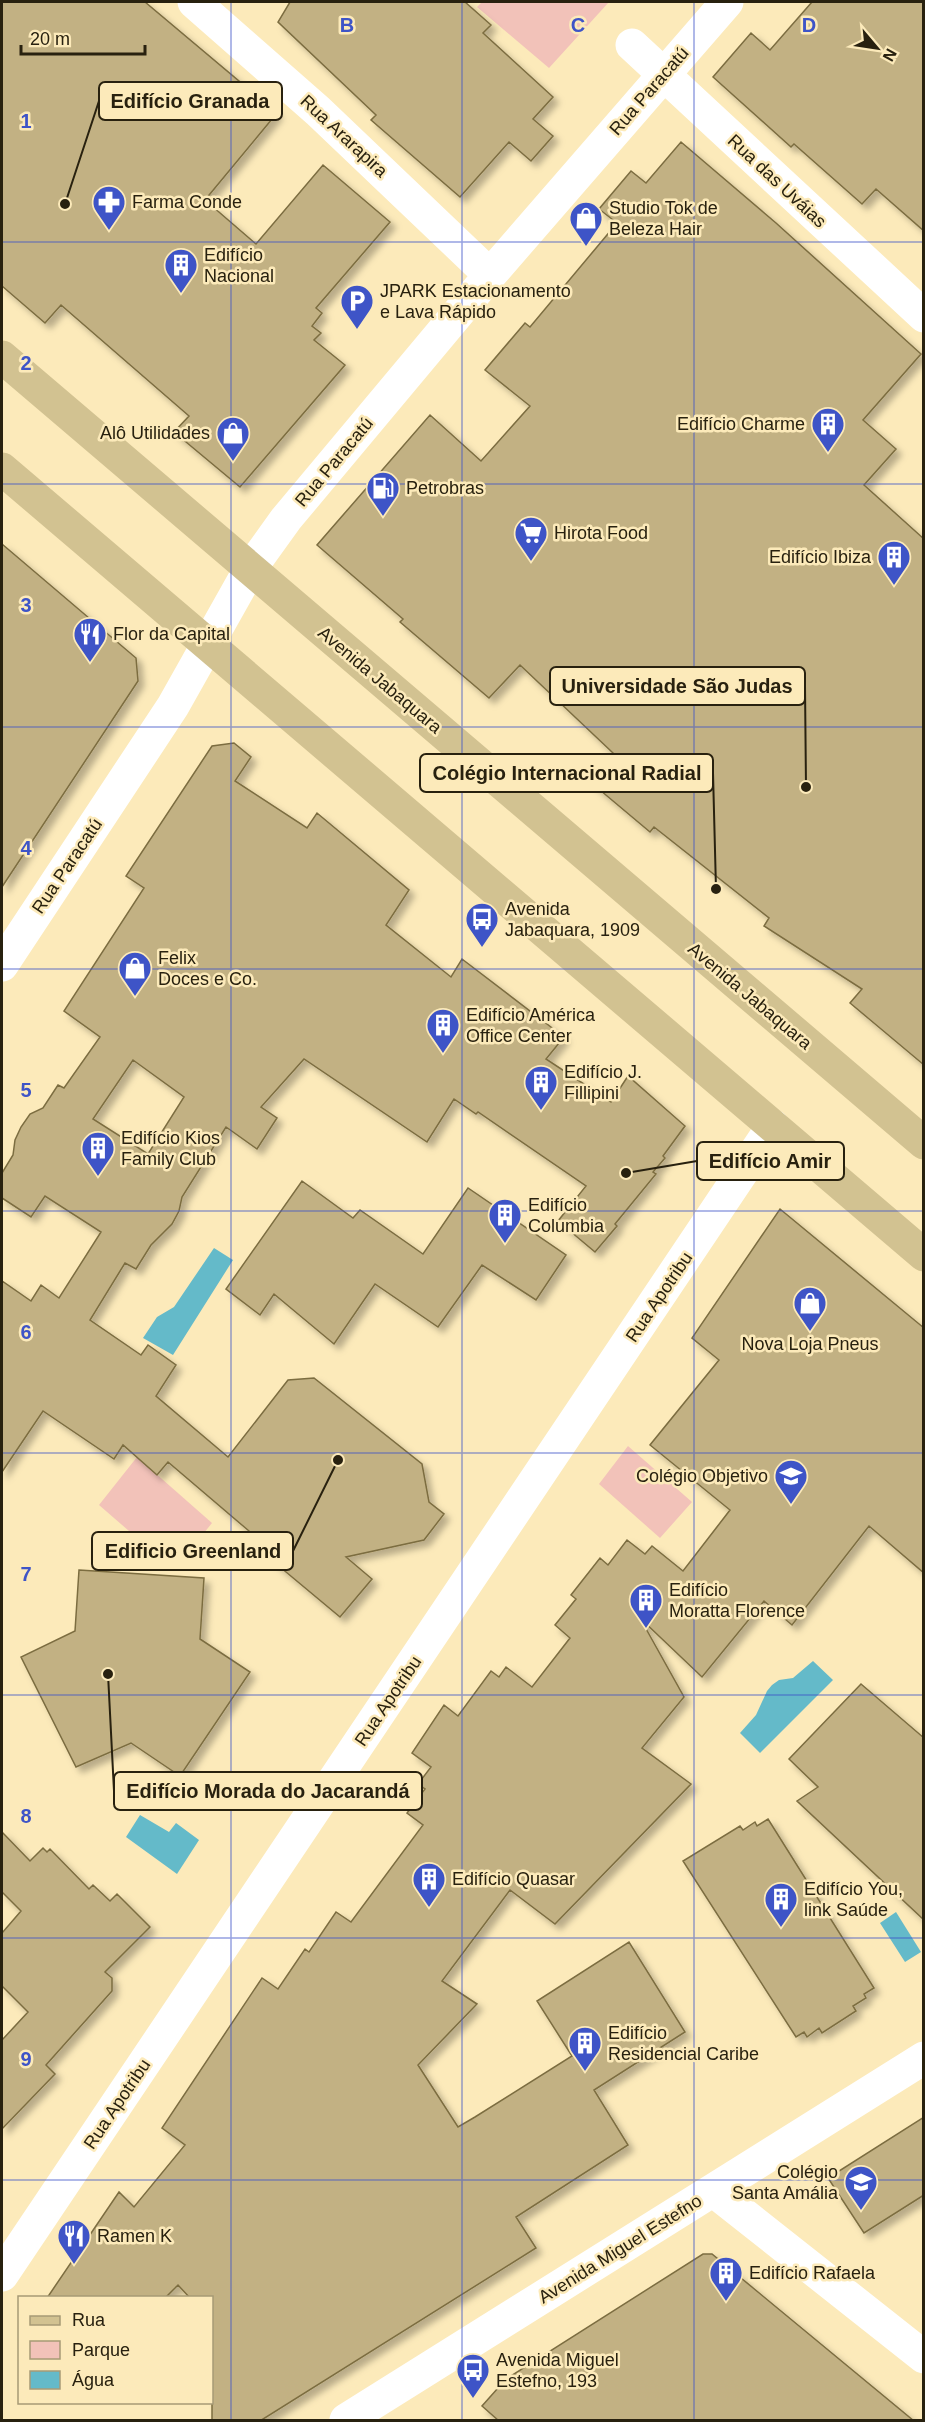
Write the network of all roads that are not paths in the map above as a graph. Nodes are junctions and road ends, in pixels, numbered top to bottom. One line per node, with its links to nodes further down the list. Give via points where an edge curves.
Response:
1 (194, 2): 5 (street, Rua Ararapira, via 318,111)
2 (727, 2): 4 (street, Rua Paracatú)
3 (632, 45): 4 (street, Rua das Uváias)
4 (663, 75): 5 (street, Rua Paracatú); 6 (street, Rua das Uváias)
5 (490, 275): 9 (street, Rua Paracatú, via 286,519)
6 (924, 316)
7 (2, 357): 9 (main road, Avenida Jabaquara)
8 (2, 469): 10 (main road)
9 (250, 569): 10 (street, Rua Paracatú); 13 (main road, Avenida Jabaquara)
10 (207, 645): 11 (street, Rua Paracatú, via 173,706); 12 (main road)
11 (2, 965)
12 (773, 1126): 14 (main road); 17 (street, Rua Apotribu)
13 (924, 1143)
14 (924, 1255)
15 (924, 2058): 16 (street, Avenida Miguel Estefno)
16 (714, 2191): 18 (street); 19 (street, Avenida Miguel Estefno)
17 (2, 2275)
18 (924, 2357)
19 (346, 2421)

